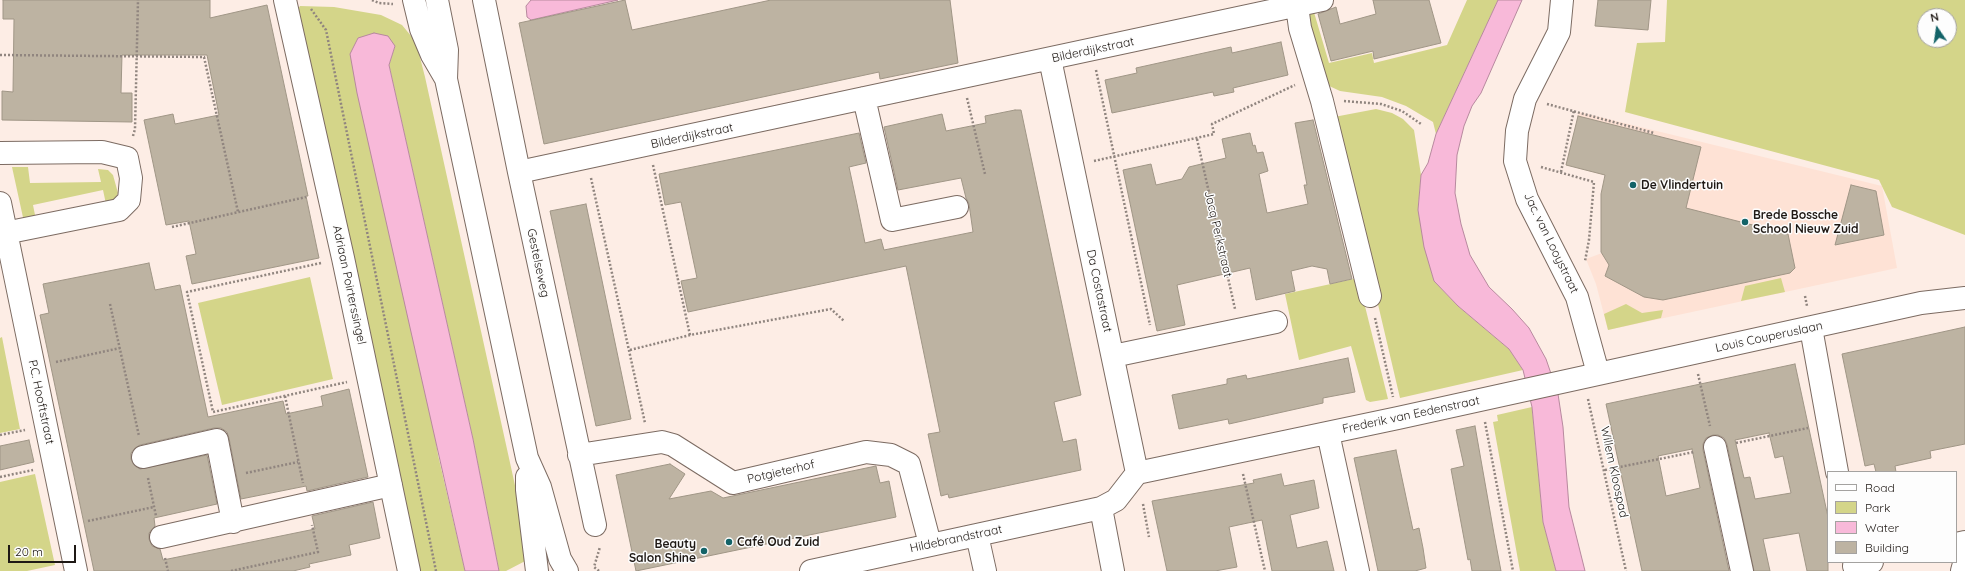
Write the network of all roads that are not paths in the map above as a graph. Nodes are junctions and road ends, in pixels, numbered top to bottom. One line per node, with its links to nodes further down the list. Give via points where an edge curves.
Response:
1 (414, 0): 9 (street, via 421,29)
2 (437, 0): 9 (street, via 447,50)
3 (484, 0): 12 (street, Gestelseweg)
4 (1322, 0): 7 (street, Bilderdijkstraat)
5 (1562, 0): 21 (street, Jac. van Looystraat, via 1559,32 1526,99 1517,131 1516,161 1527,199 1578,297)
6 (285, 1): 29 (street, Adriaan Poirterssingel)
7 (1297, 6): 8 (street, Bilderdijkstraat); 16 (street, via 1300,28 1322,101)
8 (1050, 59): 10 (street, Bilderdijkstraat); 20 (street, Da Costastraat)
9 (446, 79): 26 (street)
10 (864, 98): 12 (street, Bilderdijkstraat); 14 (street, via 892,220)
11 (0, 153): 15 (street, via 102,152 127,158 132,178 129,200 119,210)
12 (519, 172): 24 (street, Gestelseweg)
13 (0, 203): 15 (street, P.C. Hooftstraat)
14 (958, 207)
15 (5, 233): 37 (street, P.C. Hooftstraat)
16 (1370, 296)
17 (1965, 298): 19 (street, Louis Couperuslaan, via 1920,303)
18 (1276, 322): 20 (street)
19 (1811, 328): 21 (street, Louis Couperuslaan); 27 (street)
20 (1112, 356): 28 (street, Da Costastraat)
21 (1585, 376): 22 (street, Frederik van Eedenstraat)
22 (1328, 433): 28 (street, Frederik van Eedenstraat); 44 (street, Frederik van Eedenstraat)
23 (1715, 447): 45 (street)
24 (579, 455): 32 (street, Gestelseweg); 35 (street, Potgieterhof, via 662,442 673,445 733,483 866,452 891,455 909,464)
25 (143, 457): 31 (street, via 217,440)
26 (527, 458): 39 (street, via 527,490); 40 (street, via 540,488 560,559)
27 (1837, 471)
28 (1137, 473): 30 (street, via 1116,500)
29 (391, 485): 31 (street); 38 (street, Adriaan Poirterssingel)
30 (1100, 508): 33 (street, Hildebrandstraat); 43 (street)
31 (233, 522): 34 (street)
32 (595, 524)
33 (977, 535): 35 (street, Hildebrandstraat); 42 (street)
34 (161, 537)
35 (930, 544): 41 (street, Hildebrandstraat)
36 (1965, 560): 46 (street)
37 (76, 571)
38 (409, 571)
39 (537, 571)
40 (567, 571)
41 (811, 571)
42 (985, 571)
43 (1113, 571)
44 (1358, 571)
45 (1742, 571)
46 (1962, 571)

